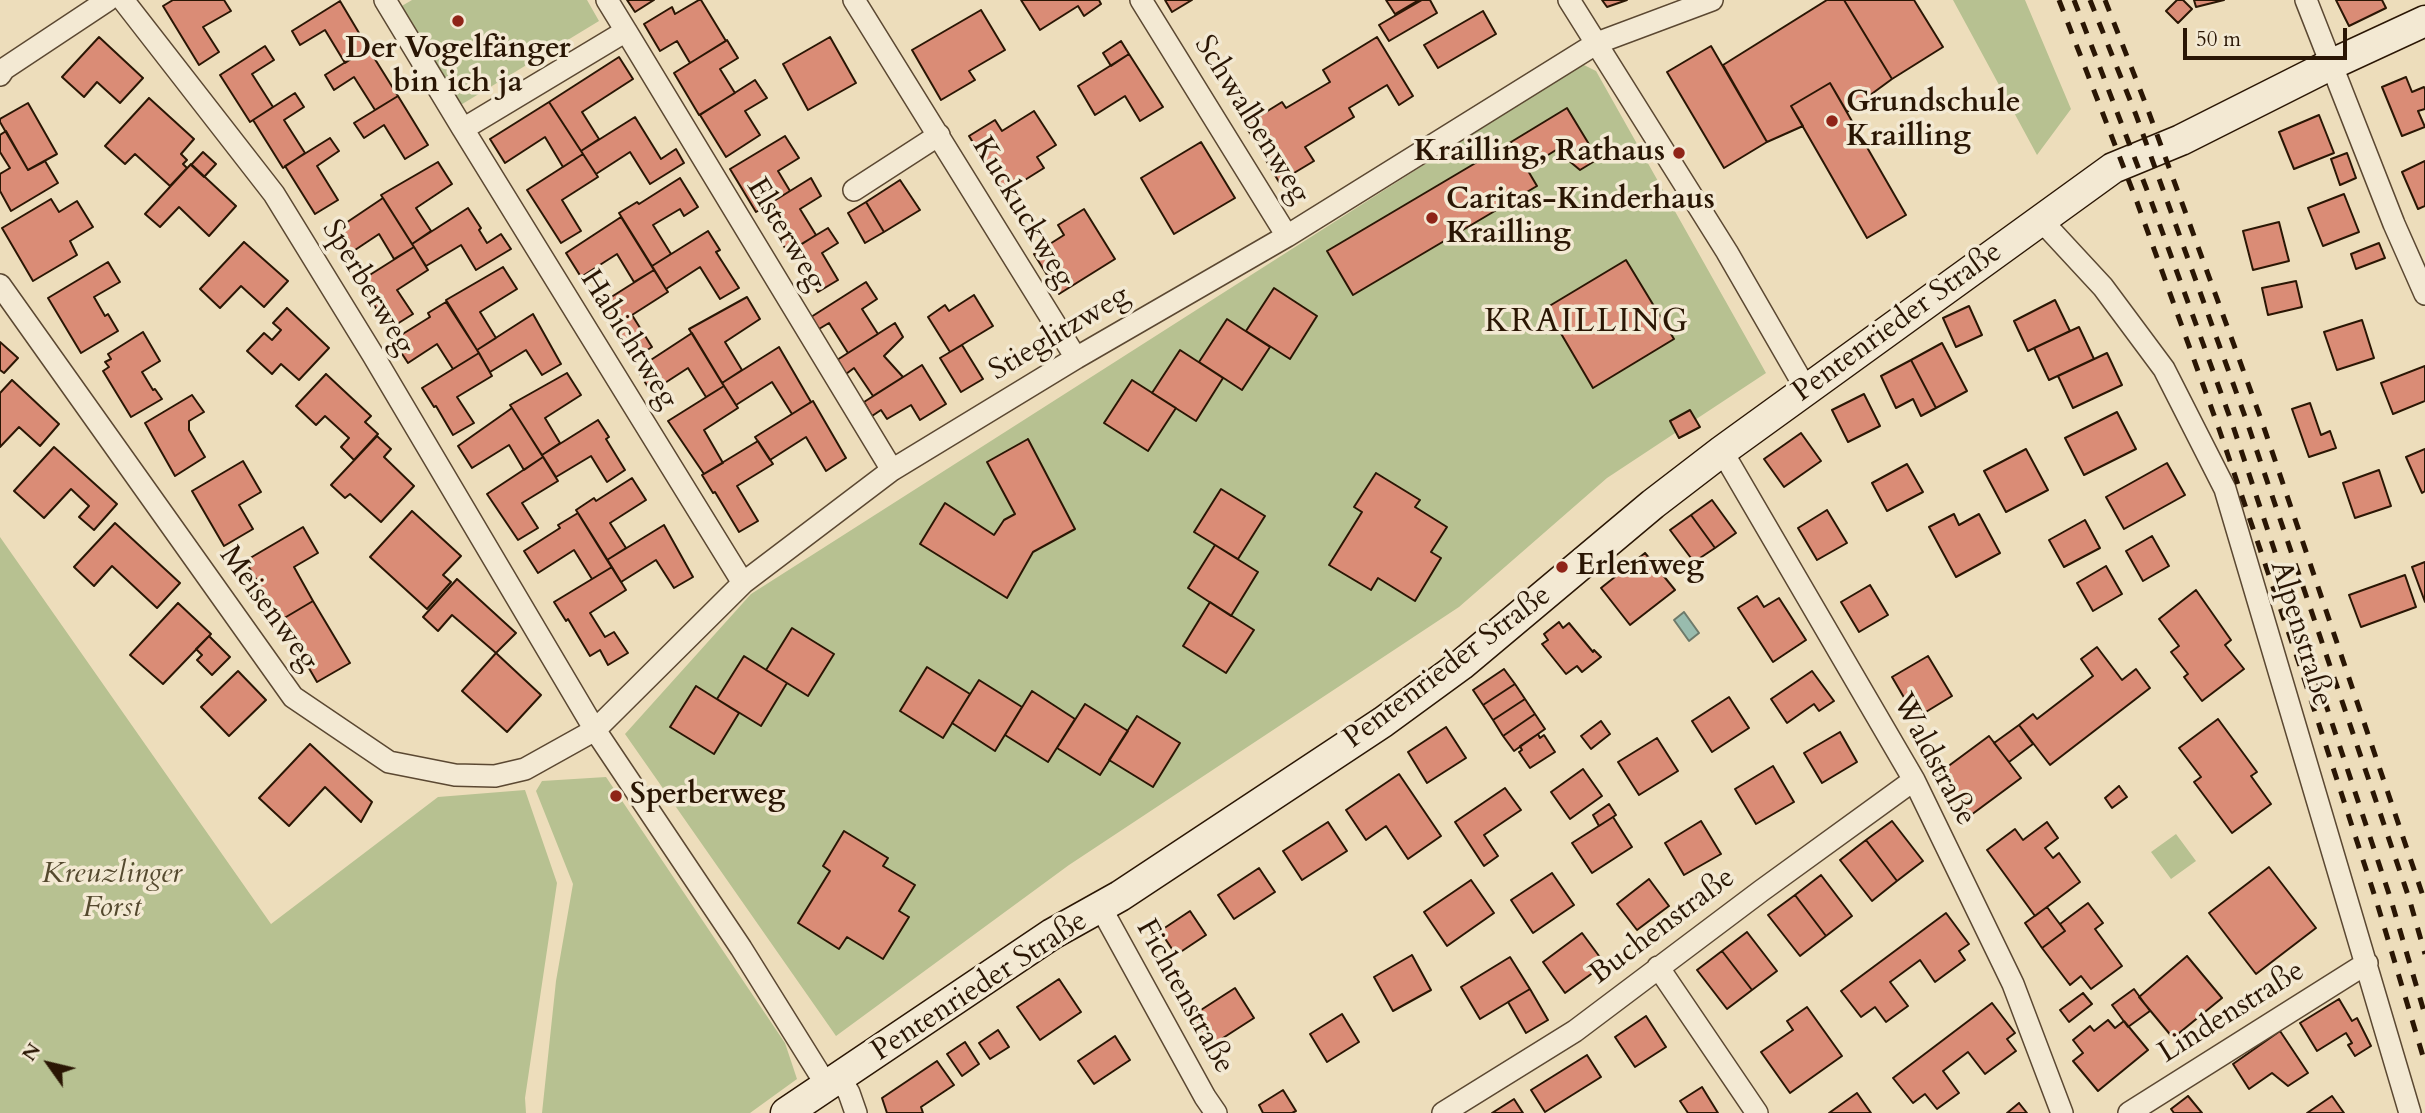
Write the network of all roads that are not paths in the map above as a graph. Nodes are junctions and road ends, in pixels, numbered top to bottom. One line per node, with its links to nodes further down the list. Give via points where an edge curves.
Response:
1 (108, 0): 14 (street)
2 (123, 0): 27 (street, Sperberweg, via 274,194)
3 (385, 0): 15 (street, Habichtweg)
4 (607, 0): 11 (street, Elsterweg)
5 (854, 0): 16 (street, Kuckuckweg)
6 (1141, 0): 19 (street, Schwalbenweg)
7 (1569, 0): 12 (street)
8 (1712, 0): 12 (street, Stieglitzweg)
9 (2306, 0): 13 (street)
10 (2425, 21): 13 (street, Pentenrieder Straße)
11 (626, 31): 15 (street); 25 (street, Elsterweg)
12 (1597, 43): 19 (street, Stieglitzweg); 23 (street)
13 (2330, 65): 18 (street, Pentenrieder Straße, via 2181,140 2113,168); 21 (street)
14 (0, 75)
15 (463, 130): 26 (street, Habichtweg)
16 (939, 135): 17 (street, Kuckuckweg); 22 (street, Kuckuckweg)
17 (854, 190)
18 (2040, 219): 23 (street, Pentenrieder Straße); 30 (street, Alpenstraße, via 2103,287 2164,369 2225,489)
19 (1287, 236): 22 (street, Stieglitzweg)
20 (0, 285): 27 (street, Meisenweg, via 293,697 388,762 455,775 495,776 525,769)
21 (2425, 295)
22 (1076, 358): 25 (street, Stieglitzweg)
23 (1806, 389): 24 (street, Pentenrieder Straße)
24 (1722, 451): 28 (street, Waldstraße); 29 (street, Pentenrieder Straße, via 1461,665 1383,722)
25 (892, 470): 26 (street, Stieglitzweg)
26 (743, 583): 27 (street, Stieglitzweg)
27 (594, 730): 32 (street, Sperberweg)
28 (1914, 780): 31 (street, Buchenstraße); 38 (street, Waldstraße, via 2013,984)
29 (1101, 908): 32 (street, Pentenrieder Straße, via 1052,934); 35 (street, Fichtenstraße)
30 (2367, 963): 39 (street, Lindenstraße); 40 (street, Alpenstraße)
31 (1658, 967): 36 (street, Buchenstraße, via 1575,1031); 37 (street)
32 (833, 1082): 33 (street, Pentenrieder Straße); 34 (street, Sperberweg, via 849,1093)
33 (786, 1113)
34 (856, 1113)
35 (1216, 1113)
36 (1443, 1113)
37 (1757, 1113)
38 (2062, 1113)
39 (2129, 1113)
40 (2410, 1113)

